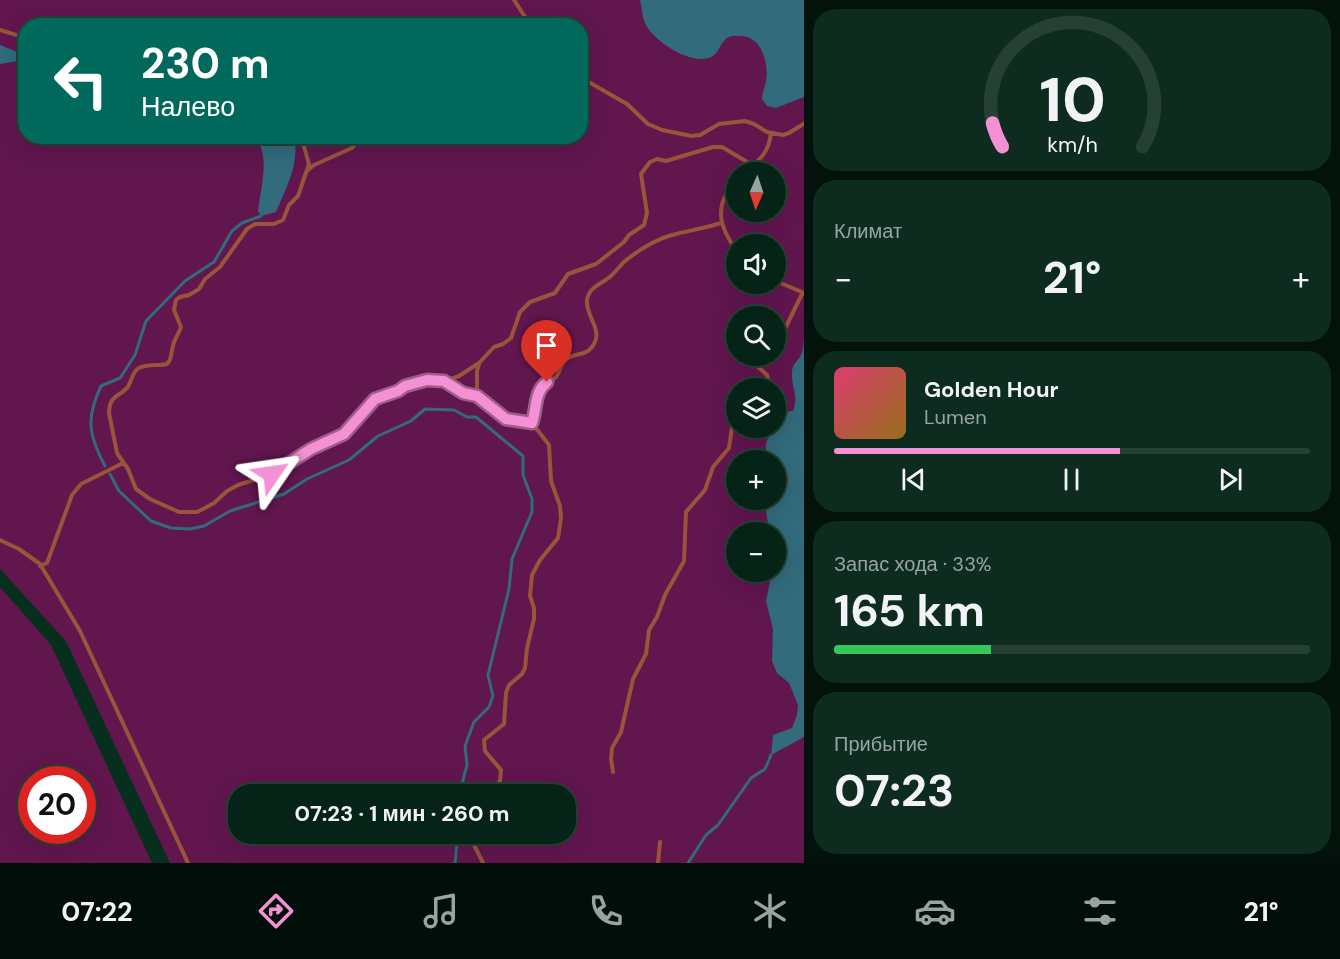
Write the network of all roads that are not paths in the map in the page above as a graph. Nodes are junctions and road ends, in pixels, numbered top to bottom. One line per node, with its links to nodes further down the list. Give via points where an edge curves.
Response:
1 (514, 0): 2 (lane)
2 (526, 18)
3 (0, 30): 4 (lane)
4 (18, 36)
5 (588, 82): 7 (lane, via 662,130 692,136 719,124 745,121)
6 (804, 123): 7 (lane, via 783,135)
7 (771, 133): 11 (lane, via 768,150)
8 (303, 144): 12 (lane, via 309,164)
9 (355, 144): 12 (lane)
10 (749, 162): 19 (lane, via 722,147 712,147 650,162 641,174 644,225 596,264 568,274 555,293 530,302 520,312 511,338 494,347)
11 (757, 162)
12 (307, 172): 26 (lane, via 298,196 280,223 247,229 199,289 176,300 174,310 181,327 171,360 135,370 127,388 114,397 109,413 117,453)
13 (726, 195): 14 (lane)
14 (721, 223): 15 (lane); 24 (lane, via 650,244 592,289 586,302 596,326 595,342 591,350 563,362 554,379 543,386)
15 (727, 234)
16 (786, 285): 17 (lane)
17 (803, 293): 18 (lane)
18 (786, 327)
19 (479, 363): 22 (lane); 23 (lane)
20 (757, 366): 21 (lane)
21 (768, 378)
22 (444, 381): 23 (lane, via 463,393); 26 (lane, via 417,382 375,399 338,438 311,449 272,474 238,485 197,512 179,512 150,499 136,489)
23 (477, 396): 24 (lane, via 506,419)
24 (532, 423): 30 (lane, via 549,445 551,481 561,518 558,538 532,575 534,619 525,668 509,685 504,724 484,740 485,751 501,770)
25 (730, 438): 29 (lane, via 729,448 713,467 705,490 686,512 684,561 648,634 646,654 633,679 621,732 612,748)
26 (123, 463): 28 (lane, via 81,484 72,495 47,563)
27 (0, 540): 28 (lane)
28 (40, 566): 33 (lane, via 80,631)
29 (613, 772)
30 (498, 784)
31 (660, 842): 35 (lane)
32 (474, 844): 34 (lane)
33 (188, 863)
34 (483, 863)
35 (658, 863)

